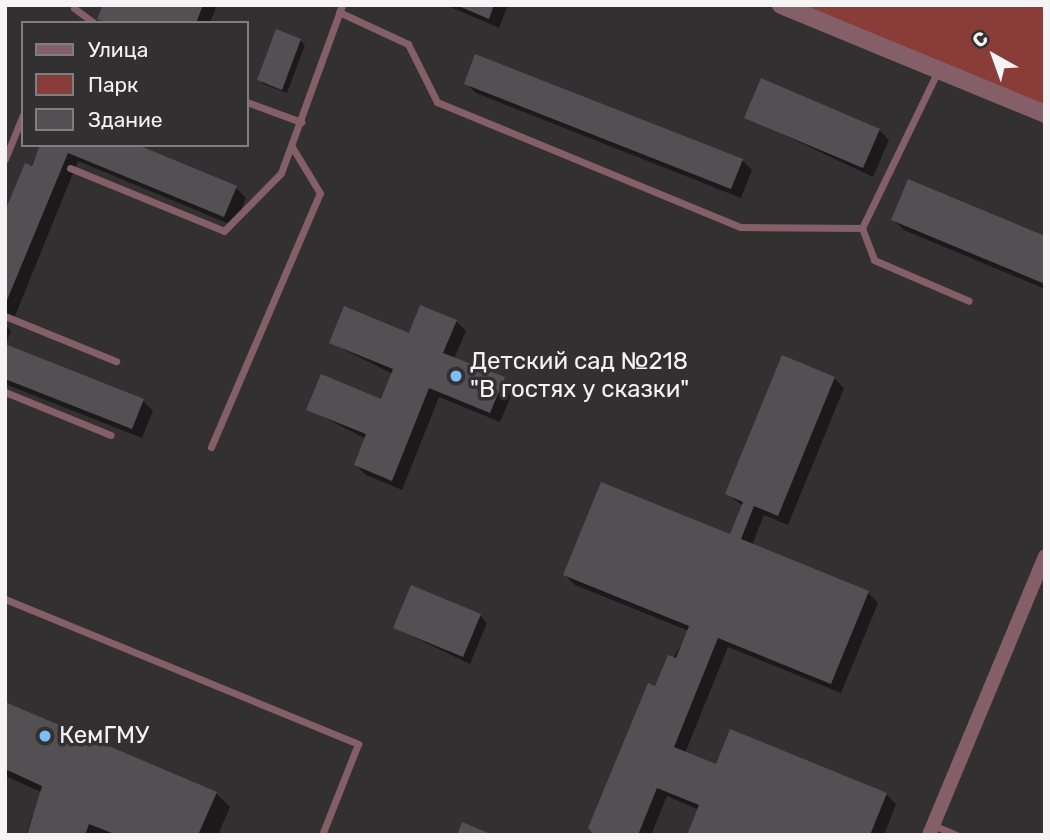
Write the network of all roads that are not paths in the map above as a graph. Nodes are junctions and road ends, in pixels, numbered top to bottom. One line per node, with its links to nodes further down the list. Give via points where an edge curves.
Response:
1 (781, 5): 5 (street)
2 (72, 6): 4 (lane)
3 (340, 9): 9 (lane); 13 (lane, via 408,44 437,102 740,227)
4 (91, 21)
5 (938, 70): 7 (street); 13 (lane)
6 (248, 103): 9 (lane)
7 (1045, 114)
8 (21, 120): 11 (lane)
9 (301, 122): 10 (lane)
10 (292, 147): 12 (lane, via 281,173 224,231); 19 (lane, via 320,193)
11 (5, 159)
12 (70, 168)
13 (862, 228): 14 (lane, via 874,260)
14 (969, 300)
15 (5, 316): 16 (lane)
16 (116, 360)
17 (5, 392): 18 (lane)
18 (111, 435)
19 (211, 447)
20 (1045, 556): 22 (street)
21 (5, 599): 23 (lane, via 358,744)
22 (931, 830): 24 (lane)
23 (323, 835)
24 (957, 835)

